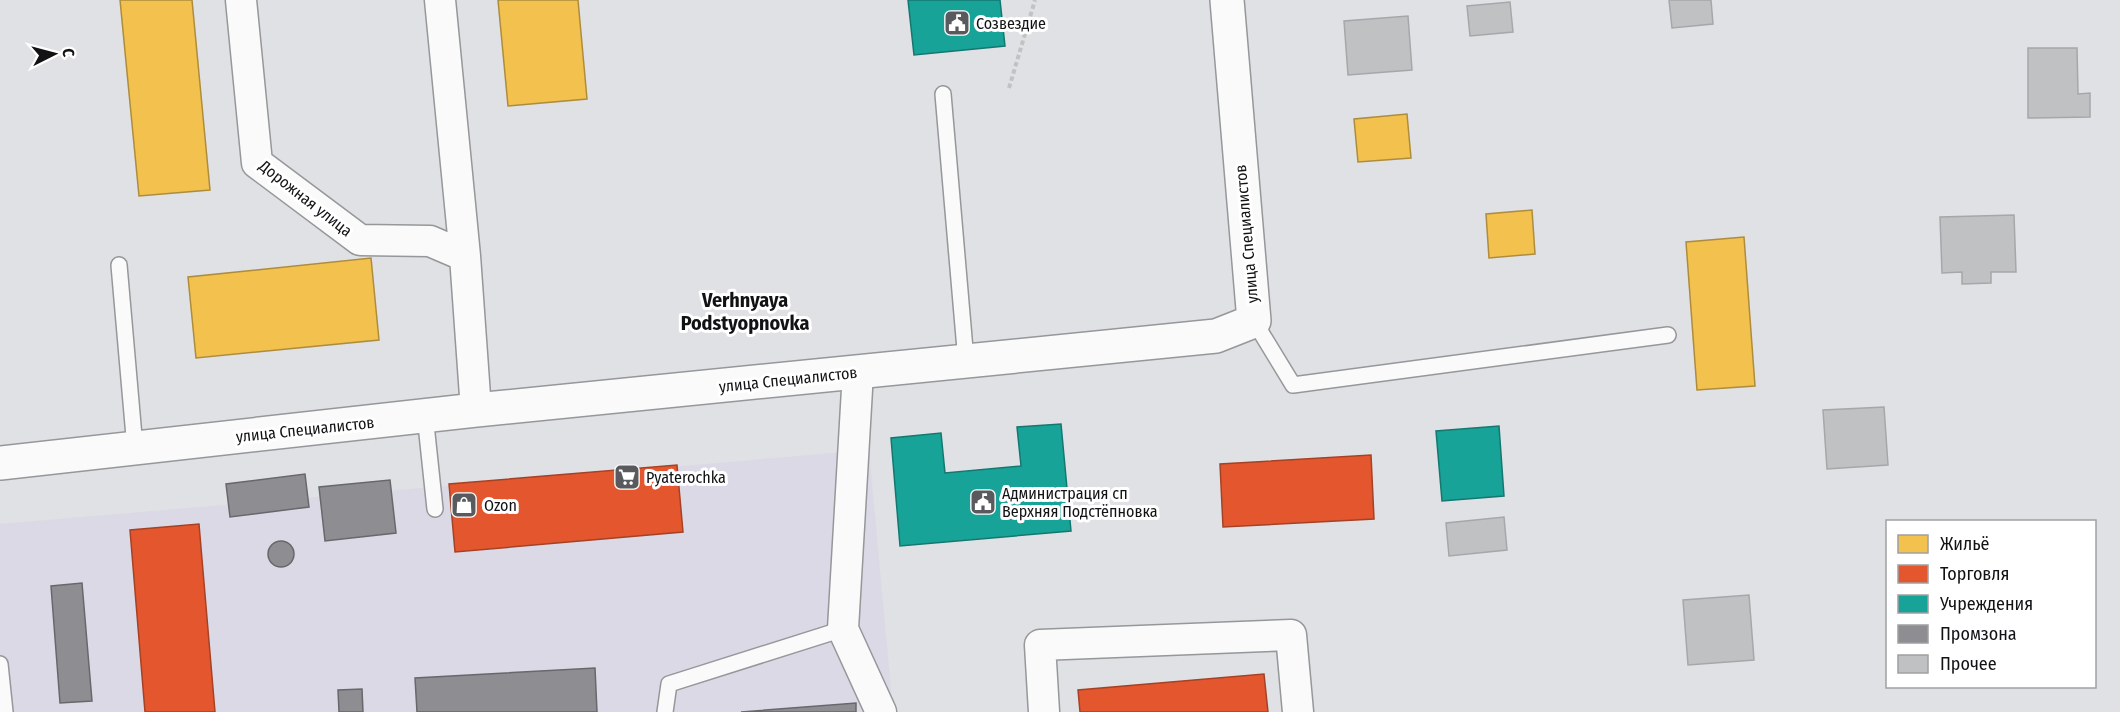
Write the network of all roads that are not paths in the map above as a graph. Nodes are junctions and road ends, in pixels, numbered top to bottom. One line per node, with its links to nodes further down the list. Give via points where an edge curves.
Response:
1 (241, 0): 5 (street, Дорожная улица, via 257,163 360,240 430,241)
2 (440, 0): 5 (street)
3 (1227, 0): 7 (street, улица Специалистов)
4 (943, 94): 9 (lane)
5 (465, 256): 11 (street)
6 (119, 265): 13 (lane)
7 (1254, 321): 8 (lane, via 1293,385); 9 (street, улица Специалистов, via 1216,336)
8 (1668, 335)
9 (966, 361): 10 (street, улица Специалистов)
10 (858, 372): 11 (street, улица Специалистов); 16 (street)
11 (476, 410): 12 (street, улица Специалистов)
12 (425, 415): 13 (street, улица Специалистов); 15 (lane)
13 (135, 448): 14 (street, улица Специалистов)
14 (0, 463)
15 (435, 509)
16 (843, 629): 19 (lane, via 669,684); 20 (street)
17 (0, 664): 18 (lane)
18 (5, 712)
19 (665, 712)
20 (881, 712)
21 (1044, 712): 22 (street, via 1040,645 1291,635)
22 (1299, 712)

